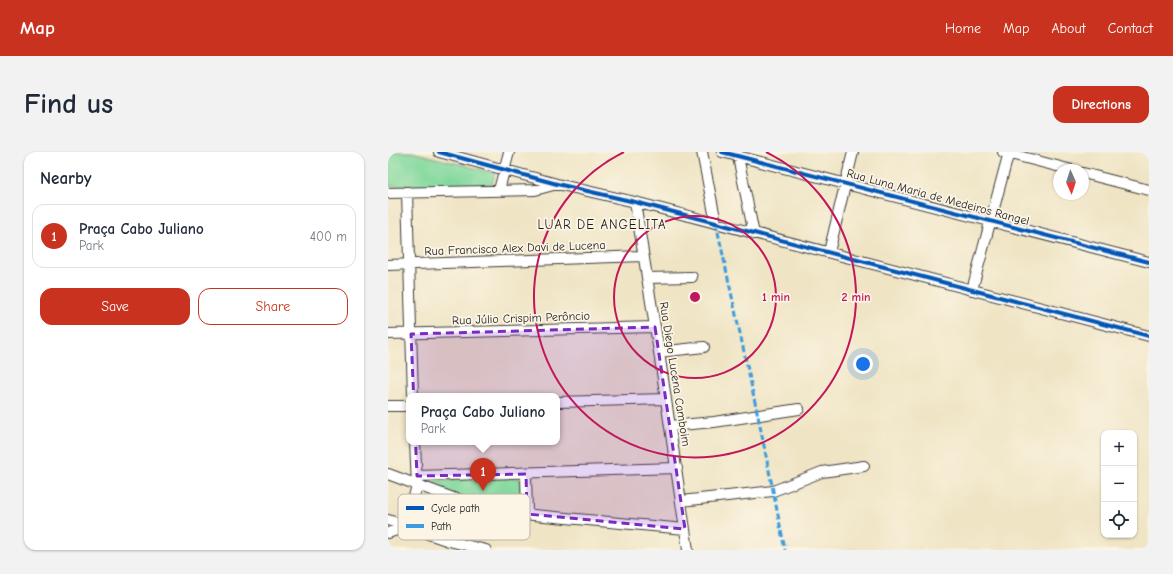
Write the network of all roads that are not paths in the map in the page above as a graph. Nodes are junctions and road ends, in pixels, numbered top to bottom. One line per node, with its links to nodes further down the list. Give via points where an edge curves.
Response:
1 (440, 152): 9 (street)
2 (509, 152): 9 (street)
3 (702, 152): 19 (street)
4 (722, 152): 7 (street, Rua Luna Maria de Medeiros Rangel)
5 (853, 152): 11 (street)
6 (1007, 153): 8 (street); 18 (street)
7 (738, 154): 11 (street, Rua Luna Maria de Medeiros Rangel); 20 (street)
8 (1053, 165)
9 (505, 169): 12 (street); 13 (street)
10 (1089, 175): 14 (street)
11 (845, 183): 18 (street, Rua Luna Maria de Medeiros Rangel); 21 (street)
12 (557, 184): 13 (street, via 535,190); 17 (street)
13 (499, 190): 15 (street)
14 (1149, 190)
15 (407, 192): 16 (street); 24 (street)
16 (388, 193)
17 (634, 202): 19 (street); 22 (street, Rua Diego Lucena Camboim)
18 (991, 221): 23 (street, Rua Luna Maria de Medeiros Rangel); 28 (street)
19 (716, 223): 20 (street)
20 (754, 234): 21 (street)
21 (829, 252): 28 (street)
22 (643, 256): 24 (street, Rua Francisco Alex Davi de Lucena); 27 (street, Rua Diego Lucena Camboim)
23 (1149, 262)
24 (409, 264): 25 (street, Rua Francisco Alex Davi de Lucena); 31 (street)
25 (388, 265)
26 (692, 277): 27 (street)
27 (647, 278): 29 (street, Rua Diego Lucena Camboim)
28 (972, 290): 32 (street)
29 (655, 327): 31 (street, Rua Júlio Crispim Perôncio); 34 (street, Rua Diego Lucena Camboim)
30 (388, 334): 31 (street, Rua Júlio Crispim Perôncio)
31 (411, 334): 35 (street)
32 (1149, 336)
33 (704, 347): 34 (street)
34 (659, 352): 36 (street, Rua Diego Lucena Camboim)
35 (413, 393)
36 (666, 399): 37 (street); 41 (street, Rua Diego Lucena Camboim)
37 (560, 402)
38 (388, 406): 39 (street)
39 (406, 406)
40 (799, 409): 41 (street)
41 (670, 426): 44 (street, Rua Diego Lucena Camboim)
42 (415, 445): 47 (street)
43 (864, 466): 51 (street, via 822,472 773,491)
44 (677, 468): 46 (street); 51 (street, Rua Diego Lucena Camboim)
45 (388, 474): 47 (street)
46 (526, 474): 47 (street); 50 (street)
47 (417, 481): 48 (street); 49 (street)
48 (414, 494)
49 (451, 494)
50 (526, 494)
51 (681, 501): 56 (street, Rua Diego Lucena Camboim)
52 (530, 514): 56 (street)
53 (388, 520): 54 (street)
54 (398, 524)
55 (398, 529): 57 (street)
56 (685, 529): 60 (street, Rua Diego Lucena Camboim)
57 (388, 533)
58 (446, 540): 59 (street)
59 (486, 550)
60 (688, 550)

